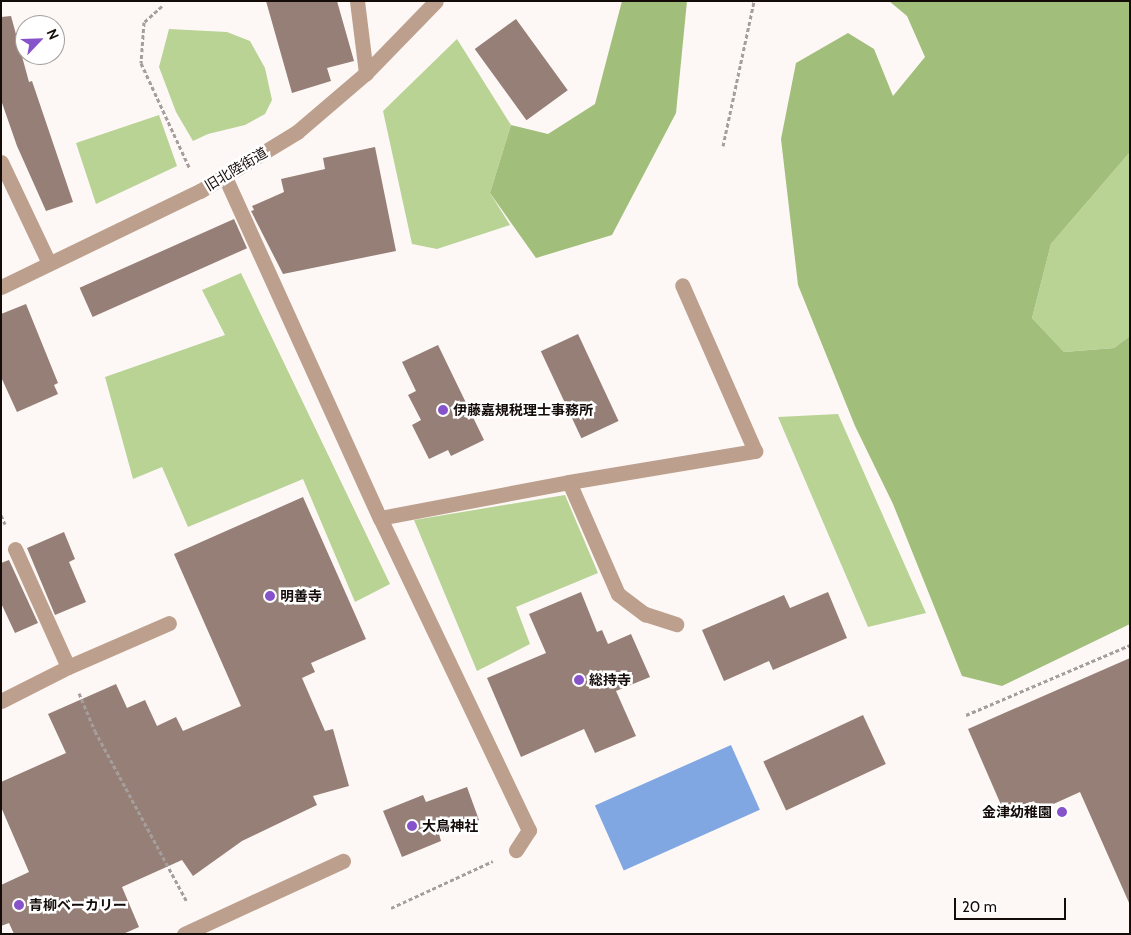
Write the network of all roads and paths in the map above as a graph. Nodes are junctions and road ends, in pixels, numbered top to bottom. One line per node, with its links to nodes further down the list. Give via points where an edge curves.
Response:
1 (357, 1): 5 (street)
2 (436, 1): 5 (street, 旧北陸街道)
3 (754, 1): 6 (path)
4 (162, 6): 9 (path, via 144,22 141,63)
5 (366, 73): 8 (street, 旧北陸街道, via 297,132)
6 (723, 146)
7 (1, 162): 10 (street)
8 (225, 177): 9 (street, 旧北陸街道); 14 (street)
9 (200, 191): 10 (street, 旧北陸街道)
10 (49, 264): 12 (street, 旧北陸街道)
11 (682, 284): 13 (street, via 755,451)
12 (1, 286)
13 (569, 482): 14 (street); 17 (street, via 618,594 645,614)
14 (380, 518): 22 (street, via 528,830)
15 (15, 549): 19 (street)
16 (169, 623): 19 (street)
17 (676, 624)
18 (1130, 645): 21 (path)
19 (68, 666): 20 (street); 25 (path, via 95,731)
20 (1, 700)
21 (966, 714)
22 (516, 850): 24 (path)
23 (343, 861): 25 (street)
24 (391, 908)
25 (200, 926): 26 (street)
26 (184, 934)

